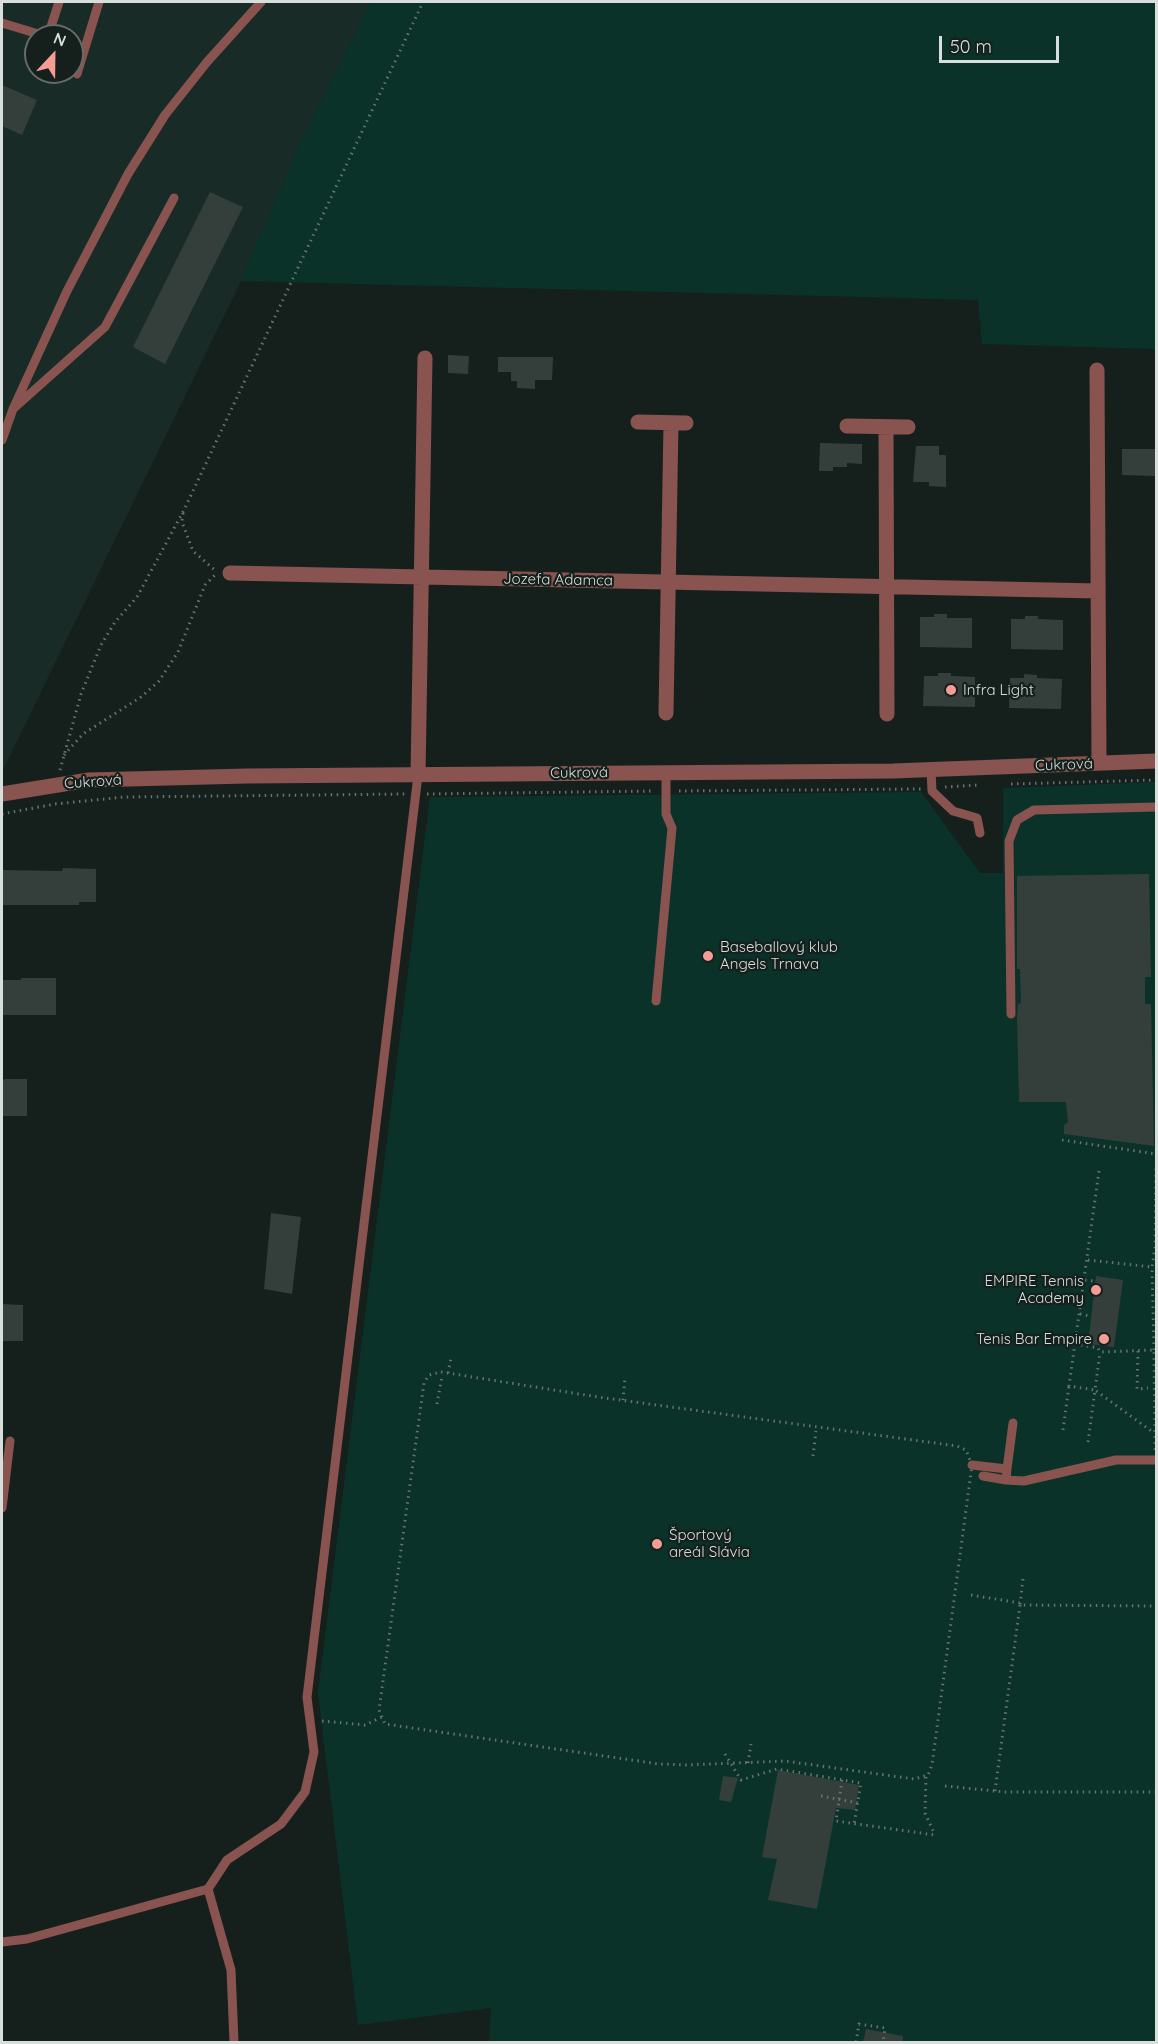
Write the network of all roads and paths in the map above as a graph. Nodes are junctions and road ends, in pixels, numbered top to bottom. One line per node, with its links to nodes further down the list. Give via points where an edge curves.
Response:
1 (58, 2): 6 (lane)
2 (99, 2): 8 (lane)
3 (261, 2): 12 (lane, via 165,115 128,174 67,291)
4 (423, 2): 18 (path)
5 (2, 23): 7 (lane)
6 (50, 24)
7 (24, 30)
8 (84, 52)
9 (174, 198): 12 (lane, via 105,327)
10 (425, 357): 20 (street)
11 (1097, 370): 23 (street)
12 (13, 409): 17 (lane)
13 (638, 422): 21 (street, via 679,423)
14 (847, 426): 15 (street)
15 (886, 427): 16 (street); 22 (street)
16 (908, 428)
17 (2, 440)
18 (184, 510): 19 (path, via 182,522 193,551); 26 (path, via 137,597 101,645 81,694)
19 (224, 573): 20 (street, Jozefa Adamca); 26 (path, via 205,585 178,652 159,681 82,734)
20 (422, 577): 21 (street, Jozefa Adamca); 31 (street)
21 (668, 582): 22 (street, Jozefa Adamca); 24 (street)
22 (887, 586): 23 (street, Jozefa Adamca); 25 (street)
23 (1098, 591): 28 (street)
24 (666, 713)
25 (888, 714)
26 (63, 756): 33 (path)
27 (1156, 761): 28 (street, Cukrová)
28 (1099, 763): 29 (street, Cukrová)
29 (932, 770): 30 (street, Cukrová); 36 (lane)
30 (666, 771): 31 (street, Cukrová); 37 (lane)
31 (418, 775): 33 (street, Cukrová, via 247,776); 39 (lane)
32 (1156, 780): 35 (path)
33 (57, 784): 38 (street, Cukrová)
34 (987, 784): 36 (path)
35 (1010, 784)
36 (932, 789): 37 (path); 42 (lane, via 953,811 977,818)
37 (666, 791): 39 (path); 43 (lane, via 666,814 672,828)
38 (2, 794)
39 (418, 794): 41 (path, via 124,797); 86 (lane, via 306,1697)
40 (1156, 807): 44 (lane, via 1034,810 1017,820 1009,841)
41 (2, 814)
42 (980, 833)
43 (656, 1001)
44 (1011, 1014)
45 (1062, 1140): 46 (path)
46 (1156, 1154)
47 (1156, 1167): 50 (path)
48 (1099, 1171): 49 (path)
49 (1088, 1260): 50 (path); 51 (path)
50 (1152, 1267): 56 (path)
51 (1085, 1280): 52 (path); 53 (path)
52 (1093, 1281)
53 (1080, 1314): 54 (path); 55 (path)
54 (1089, 1316)
55 (1075, 1344): 58 (path, via 1098,1348); 63 (path)
56 (1154, 1350): 57 (path); 71 (path)
57 (1138, 1351): 58 (path); 64 (path, via 1137,1389)
58 (1100, 1352): 65 (path)
59 (451, 1358): 60 (path)
60 (448, 1373): 66 (path); 85 (path, via 432,1373 424,1383)
61 (442, 1376): 67 (path)
62 (625, 1377): 66 (path)
63 (1069, 1386): 65 (path); 69 (path)
64 (1148, 1388)
65 (1095, 1390): 71 (path); 73 (path)
66 (623, 1400): 76 (path, via 957,1446 966,1450)
67 (437, 1404)
68 (1013, 1424): 77 (lane)
69 (1064, 1430)
70 (816, 1431): 74 (path)
71 (1154, 1433): 75 (path)
72 (10, 1440): 80 (lane)
73 (1088, 1442)
74 (813, 1456)
75 (1156, 1460): 79 (lane, via 1116,1460 1024,1481)
76 (972, 1465): 77 (lane); 91 (path, via 932,1765)
77 (1007, 1469): 79 (lane)
78 (983, 1476): 79 (lane)
79 (1006, 1480)
80 (2, 1508)
81 (1023, 1579): 83 (path)
82 (972, 1595): 83 (path)
83 (1020, 1604): 84 (path); 94 (path)
84 (1156, 1606)
85 (382, 1717): 86 (path, via 365,1725); 90 (path, via 392,1727 647,1762)
86 (310, 1719): 100 (lane, via 314,1752 305,1792 281,1824 227,1860)
87 (751, 1744): 89 (path)
88 (725, 1754): 90 (path)
89 (748, 1763): 90 (path); 91 (path, via 786,1761 914,1779)
90 (733, 1764): 92 (path, via 741,1780 777,1769)
91 (926, 1777): 99 (path, via 925,1813 935,1835)
92 (842, 1780): 97 (path); 98 (path, via 861,1783)
93 (945, 1786): 94 (path)
94 (995, 1791): 95 (path)
95 (1156, 1792)
96 (821, 1797): 97 (path)
97 (839, 1799): 98 (path); 99 (path, via 836,1821)
98 (858, 1803): 99 (path)
99 (854, 1824)
100 (208, 1889): 101 (lane, via 27,1939); 102 (lane, via 231,1970)
101 (2, 1942)
102 (234, 2043)
103 (856, 2043): 104 (path, via 859,2024 885,2028)
104 (882, 2043)

